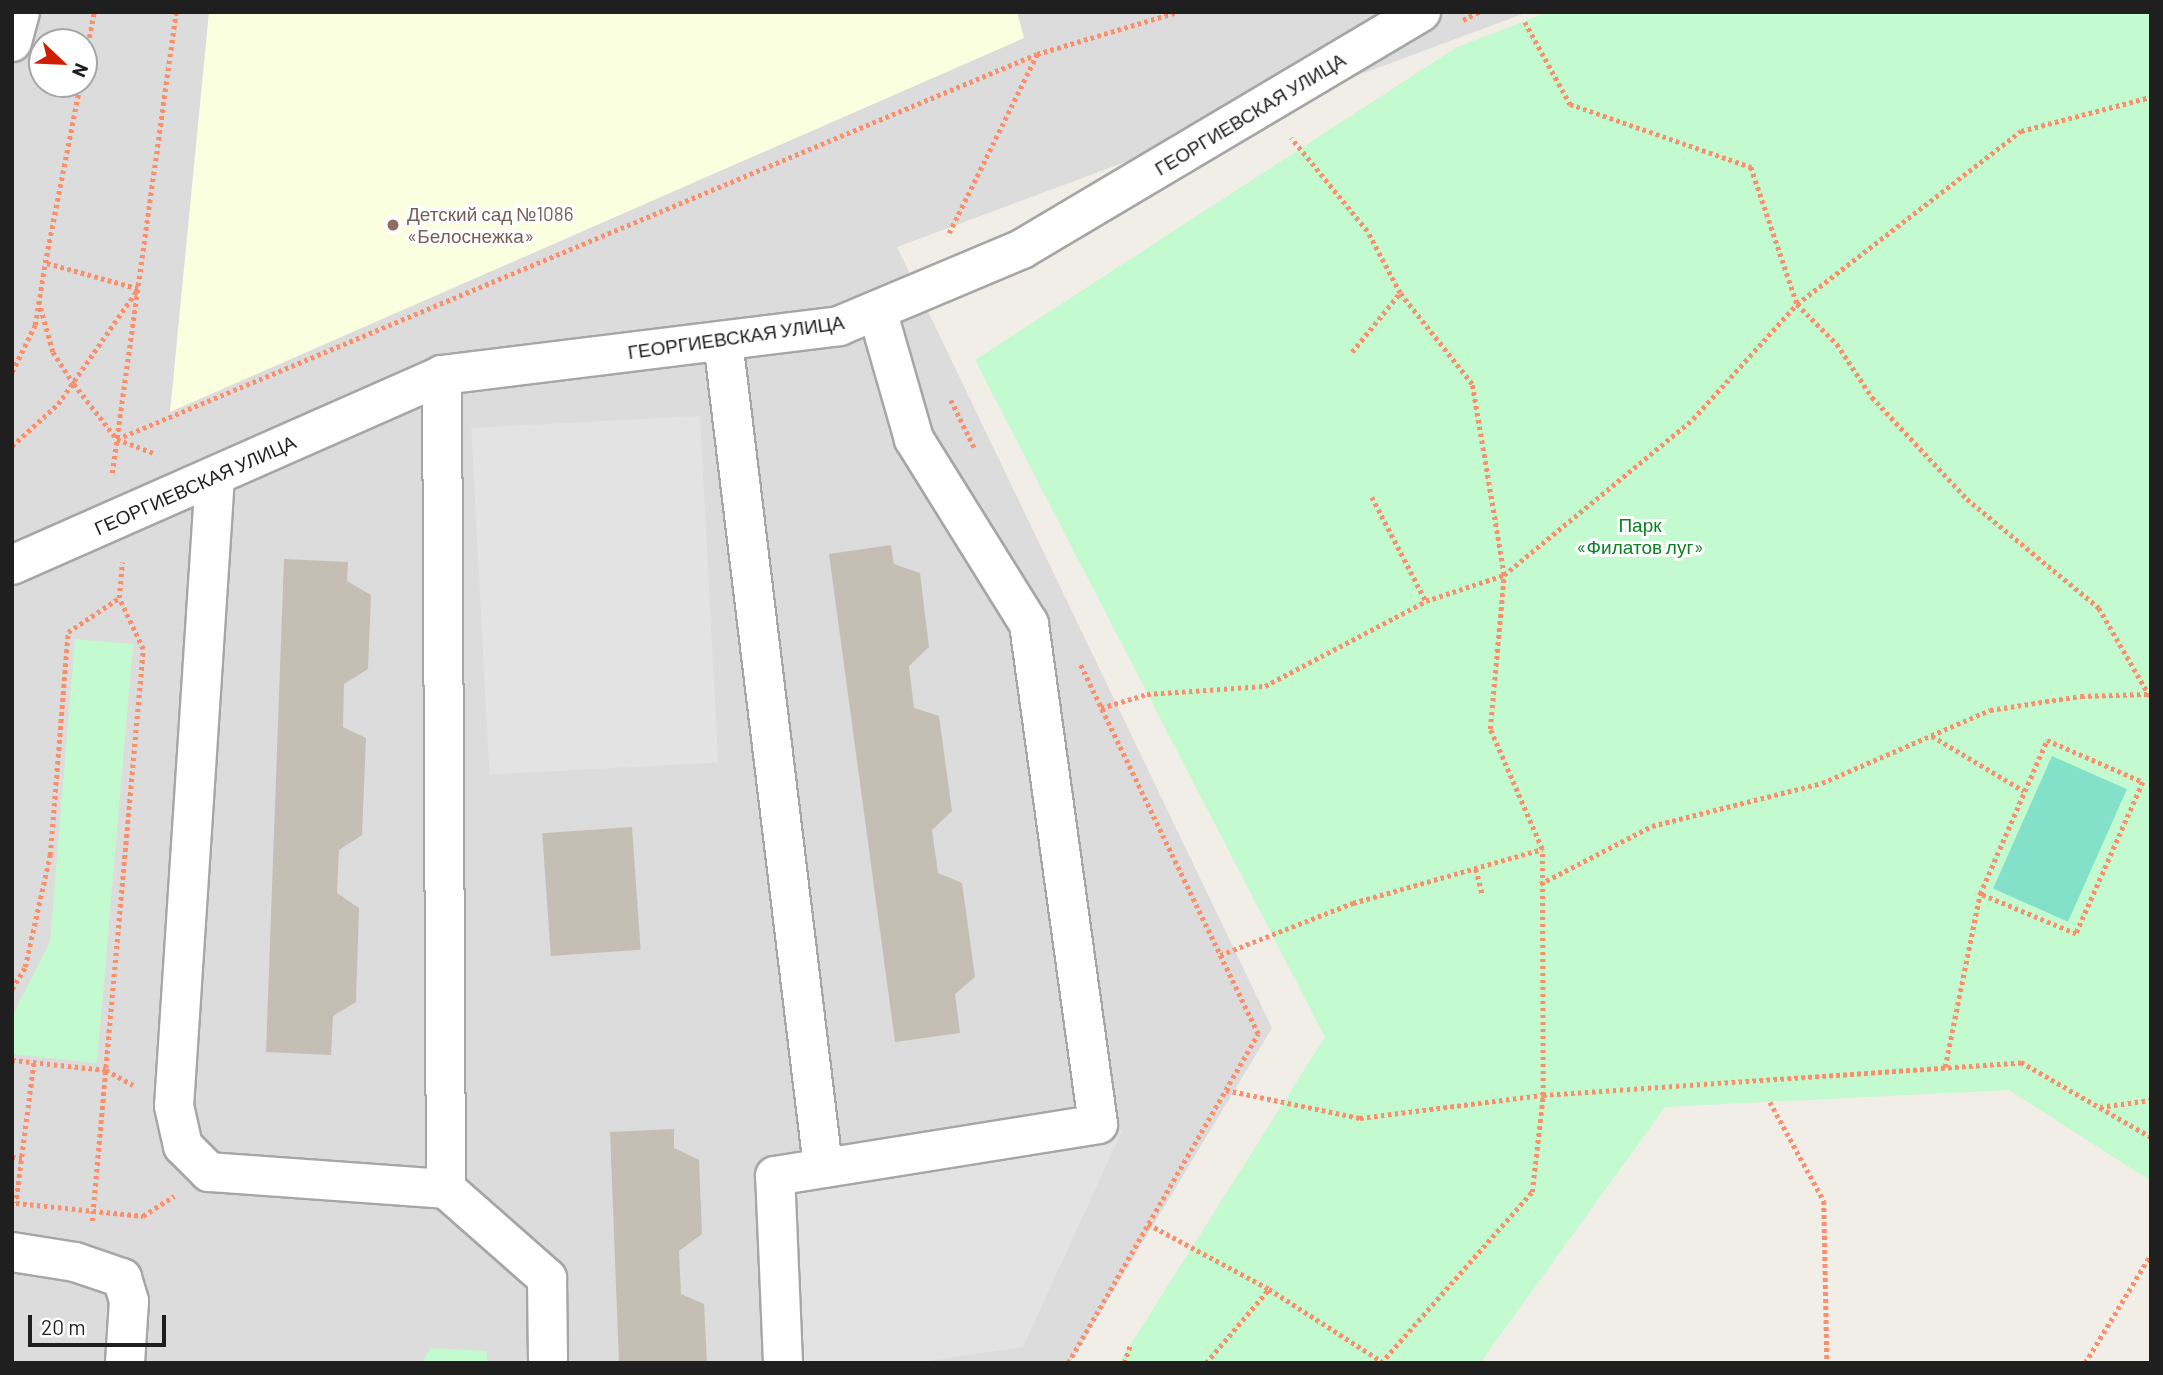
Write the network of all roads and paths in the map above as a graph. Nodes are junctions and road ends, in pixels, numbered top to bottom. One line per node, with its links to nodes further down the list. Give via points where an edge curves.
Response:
1 (20, 12): 6 (street)
2 (176, 12): 12 (path)
3 (1177, 12): 7 (path)
4 (1421, 12): 13 (street, ГЕОРГИЕВСКАЯ УЛИЦА, via 1022,249)
5 (1525, 22): 16 (path, via 1570,104 1751,167)
6 (12, 42)
7 (1037, 54): 13 (path); 24 (path)
8 (2151, 97): 16 (path, via 2021,131)
9 (77, 98): 11 (path)
10 (1299, 148): 14 (path, via 1367,231)
11 (45, 263): 12 (path); 15 (path)
12 (138, 289): 22 (path); 24 (path)
13 (919, 293): 17 (street, ГЕОРГИЕВСКАЯ УЛИЦА)
14 (1399, 293): 19 (path); 31 (path, via 1472,384)
15 (39, 301): 20 (path, via 35,325); 22 (path, via 53,352)
16 (1797, 304): 31 (path, via 1693,419); 35 (path, via 1837,344 1872,397 1967,499 2099,608)
17 (877, 310): 18 (street, ГЕОРГИЕВСКАЯ УЛИЦА, via 839,326); 59 (street, via 914,439 1029,624 1098,1124)
18 (723, 341): 21 (street, ГЕОРГИЕВСКАЯ УЛИЦА); 59 (street)
19 (1352, 352)
20 (12, 372)
21 (442, 375): 27 (street, ГЕОРГИЕВСКАЯ УЛИЦА); 61 (street)
22 (74, 384): 24 (path); 25 (path)
23 (947, 391): 26 (path)
24 (117, 439): 27 (path); 29 (path)
25 (12, 446)
26 (976, 452)
27 (215, 476): 29 (street, ГЕОРГИЕВСКАЯ УЛИЦА); 54 (street)
28 (1372, 497): 33 (path)
29 (116, 520): 30 (street, ГЕОРГИЕВСКАЯ УЛИЦА); 32 (path)
30 (12, 565)
31 (1504, 575): 33 (path); 39 (path, via 1490,729)
32 (119, 598): 45 (path, via 68,632 50,855 25,967); 49 (path, via 143,649)
33 (1426, 601): 36 (path, via 1265,685 1147,694)
34 (1077, 659): 36 (path)
35 (2150, 695): 37 (path, via 2081,696 1990,709)
36 (1101, 708): 44 (path)
37 (1931, 735): 38 (path); 41 (path, via 1822,783 1653,826)
38 (2024, 791): 43 (path); 43 (path, via 2047,740 2143,782 2076,934)
39 (1542, 849): 40 (path); 41 (path)
40 (1476, 869): 42 (path); 44 (path, via 1353,903)
41 (1540, 884): 51 (path)
42 (1482, 892)
43 (1980, 894): 48 (path)
44 (1220, 955): 50 (path, via 1258,1034)
45 (12, 989)
46 (12, 1060): 47 (path)
47 (33, 1063): 49 (path); 58 (path)
48 (1945, 1067): 51 (path); 55 (path, via 2021,1062)
49 (106, 1070): 54 (path); 63 (path)
50 (1226, 1090): 51 (path, via 1360,1118); 64 (path)
51 (1543, 1095): 70 (path, via 1532,1192)
52 (2151, 1100): 55 (path)
53 (1770, 1102): 77 (path, via 1824,1201)
54 (174, 1106): 60 (street, via 183,1146)
55 (2099, 1107): 56 (path)
56 (2151, 1137)
57 (12, 1157): 58 (path)
58 (22, 1158): 62 (path)
59 (823, 1166): 73 (street, via 775,1176)
60 (209, 1172): 61 (street); 63 (path, via 143,1216)
61 (446, 1189): 72 (street, via 547,1278)
62 (14, 1203): 63 (path)
63 (91, 1213): 67 (path)
64 (1148, 1224): 68 (path); 74 (path)
65 (12, 1252): 67 (street)
66 (2151, 1254): 78 (path)
67 (95, 1268): 71 (street, via 122,1278 129,1301)
68 (1269, 1289): 70 (path); 76 (path)
69 (1130, 1346): 75 (path)
70 (1381, 1362)
71 (125, 1363)
72 (548, 1363)
73 (783, 1363)
74 (1068, 1363)
75 (1124, 1363)
76 (1206, 1363)
77 (1827, 1363)
78 (2085, 1363)

